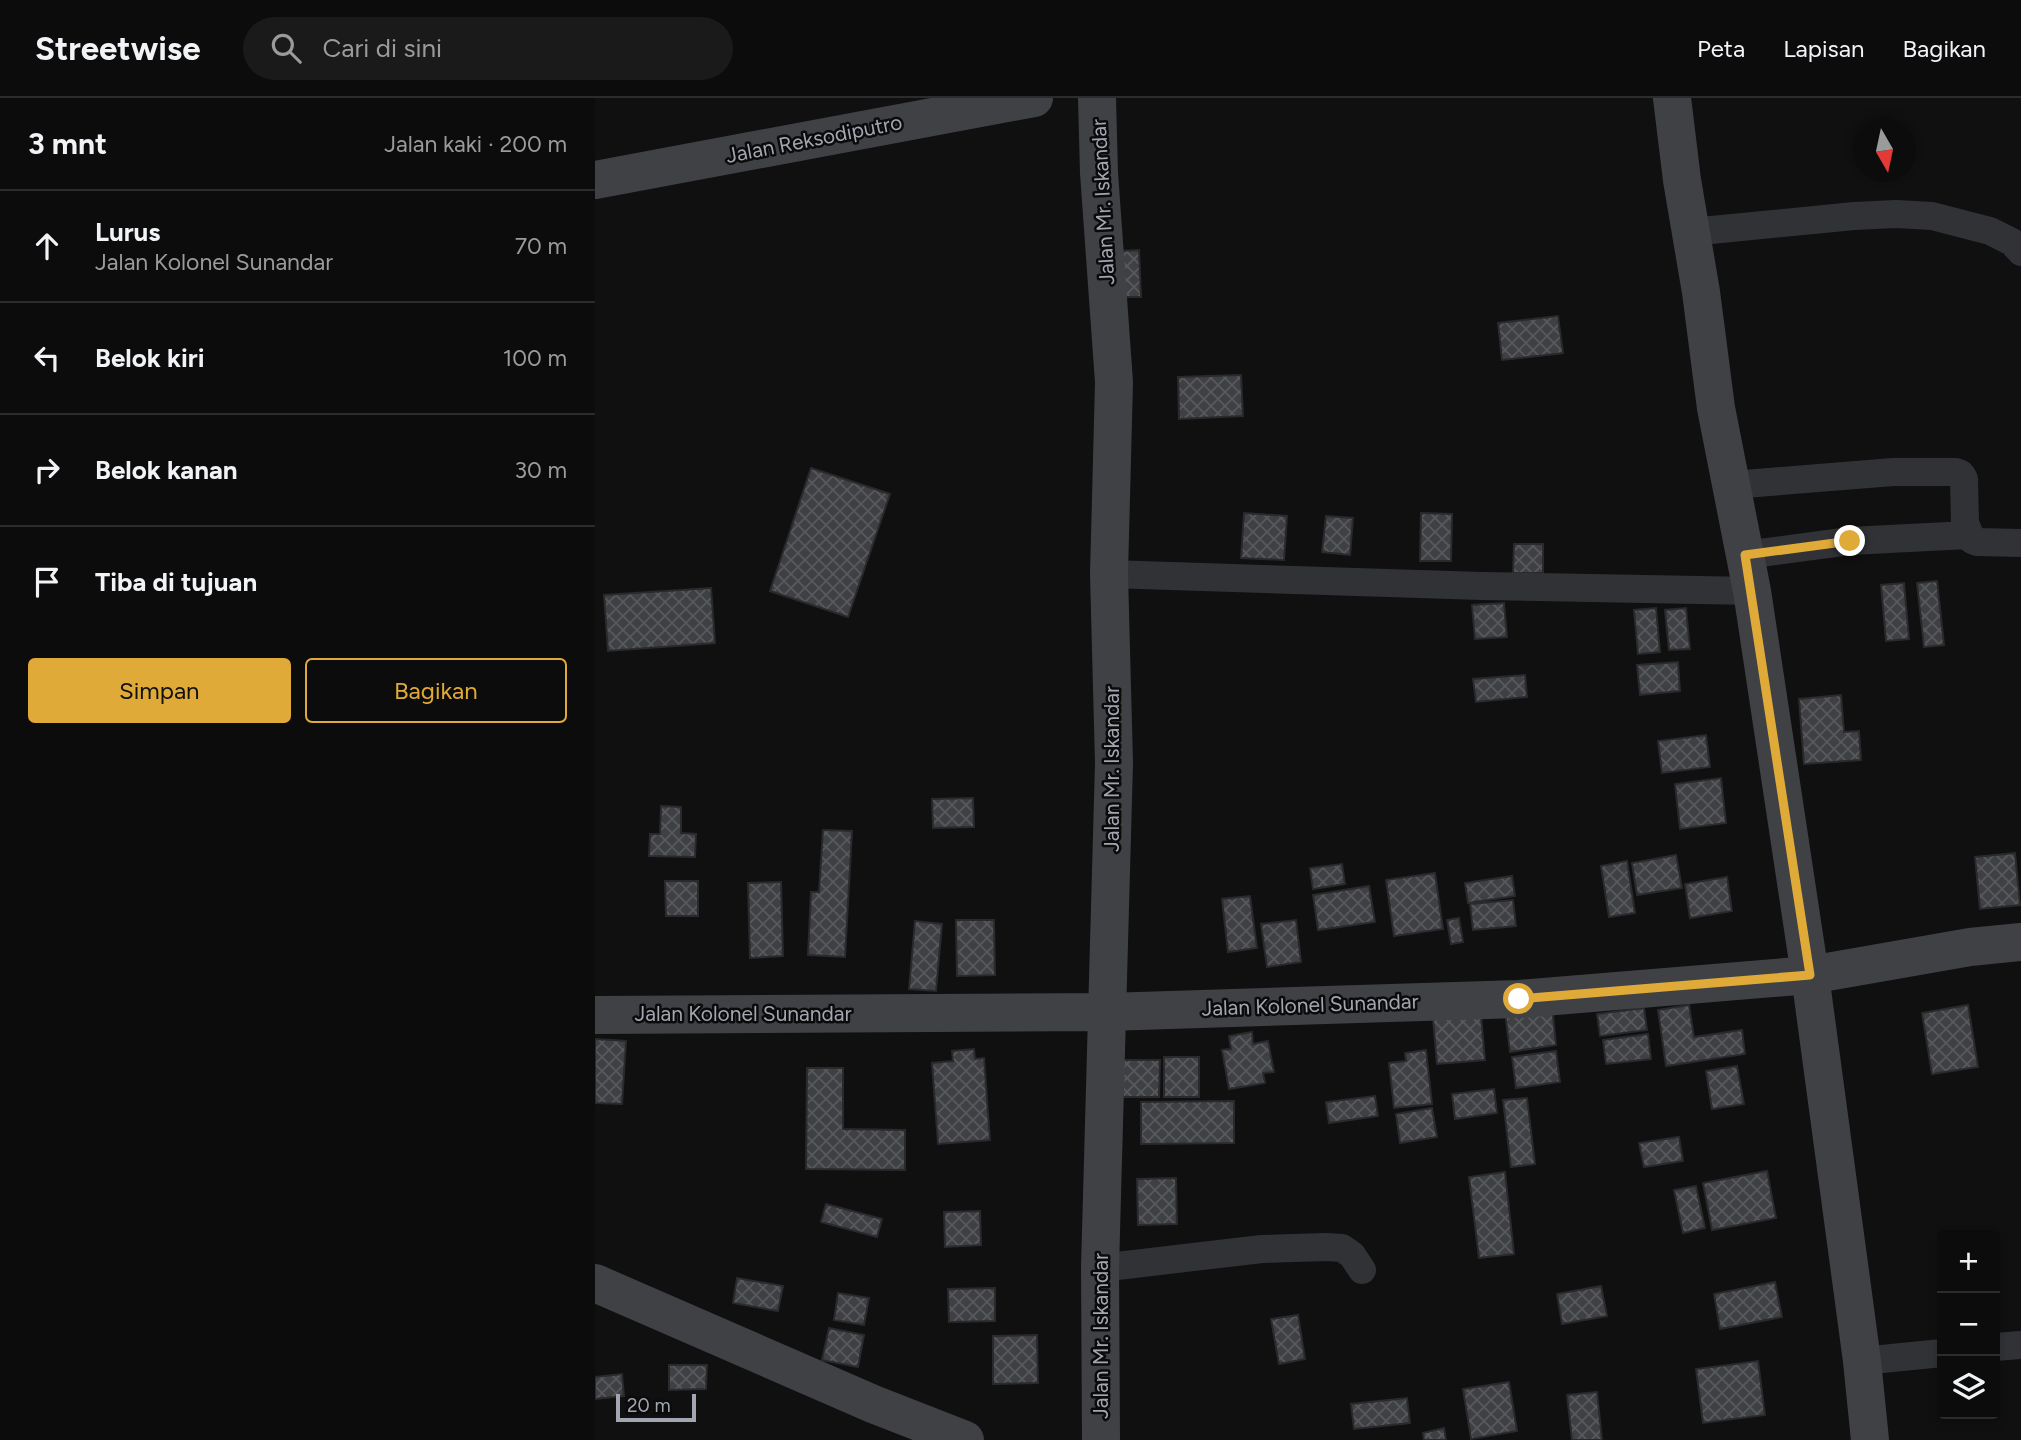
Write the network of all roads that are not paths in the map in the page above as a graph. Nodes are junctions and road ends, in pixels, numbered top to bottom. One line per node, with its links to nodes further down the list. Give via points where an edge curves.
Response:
1 (1034, 98): 4 (main road, Jalan Reksodiputro)
2 (1097, 98): 11 (main road, Jalan Mr. Iskandar, via 1114,382)
3 (1672, 98): 5 (main road)
4 (595, 180)
5 (1691, 232): 6 (street, via 1854,216 1932,216 1990,231); 7 (main road)
6 (2021, 252)
7 (1731, 485): 8 (street, via 1893,472 1956,472 1964,479); 10 (main road)
8 (1968, 535): 9 (street, via 1977,542); 10 (street, via 1850,541)
9 (2021, 543)
10 (1745, 555): 12 (main road)
11 (1109, 574): 12 (street); 15 (main road, Jalan Mr. Iskandar, via 1114,763)
12 (1752, 591): 14 (main road)
13 (2021, 942): 14 (main road, Jalan Kolonel Sunandar)
14 (1810, 975): 15 (main road, Jalan Kolonel Sunandar, via 1519,999); 23 (main road)
15 (1107, 1012): 16 (main road, Jalan Kolonel Sunandar); 17 (main road, Jalan Mr. Iskandar)
16 (595, 1015)
17 (1101, 1268): 18 (street, via 1262,1249 1326,1247 1342,1248); 25 (main road, Jalan Mr. Iskandar)
18 (1362, 1270)
19 (595, 1283): 24 (main road)
20 (2021, 1345): 21 (street)
21 (2000, 1347)
22 (1937, 1354): 23 (street)
23 (1863, 1361): 26 (main road)
24 (965, 1440)
25 (1101, 1440)
26 (1870, 1440)

